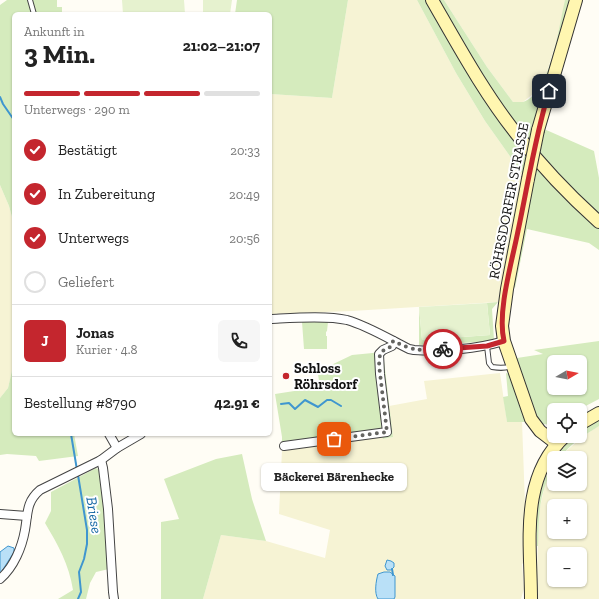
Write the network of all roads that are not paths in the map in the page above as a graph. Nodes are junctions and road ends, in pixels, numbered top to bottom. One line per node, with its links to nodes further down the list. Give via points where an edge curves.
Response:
1 (30, 0): 4 (lane)
2 (432, 0): 5 (street, via 469,63 519,137 550,173)
3 (576, 0): 8 (street, RÖHRSDORFER STRASSE, bridge, via 538,130 503,313)
4 (33, 12)
5 (599, 222)
6 (272, 319): 7 (street, via 332,317 354,323)
7 (393, 341): 9 (street, via 408,349 424,350); 17 (street, via 392,346 380,354 379,365 387,432)
8 (504, 341): 9 (street); 10 (street, RÖHRSDORFER STRASSE)
9 (487, 346): 10 (lane, via 489,363 492,366)
10 (512, 366): 13 (street, via 531,419 540,431)
11 (599, 413): 12 (street)
12 (587, 420)
13 (547, 434)
14 (110, 436): 18 (street)
15 (137, 436): 18 (street)
16 (559, 443): 24 (street, via 544,463 535,485 531,505)
17 (284, 446)
18 (116, 448): 19 (street)
19 (101, 460): 21 (street, via 40,490 33,496); 23 (street, via 108,509)
20 (0, 514): 21 (street)
21 (27, 516): 22 (street, via 21,545 13,564)
22 (0, 579)
23 (114, 599)
24 (532, 599)

